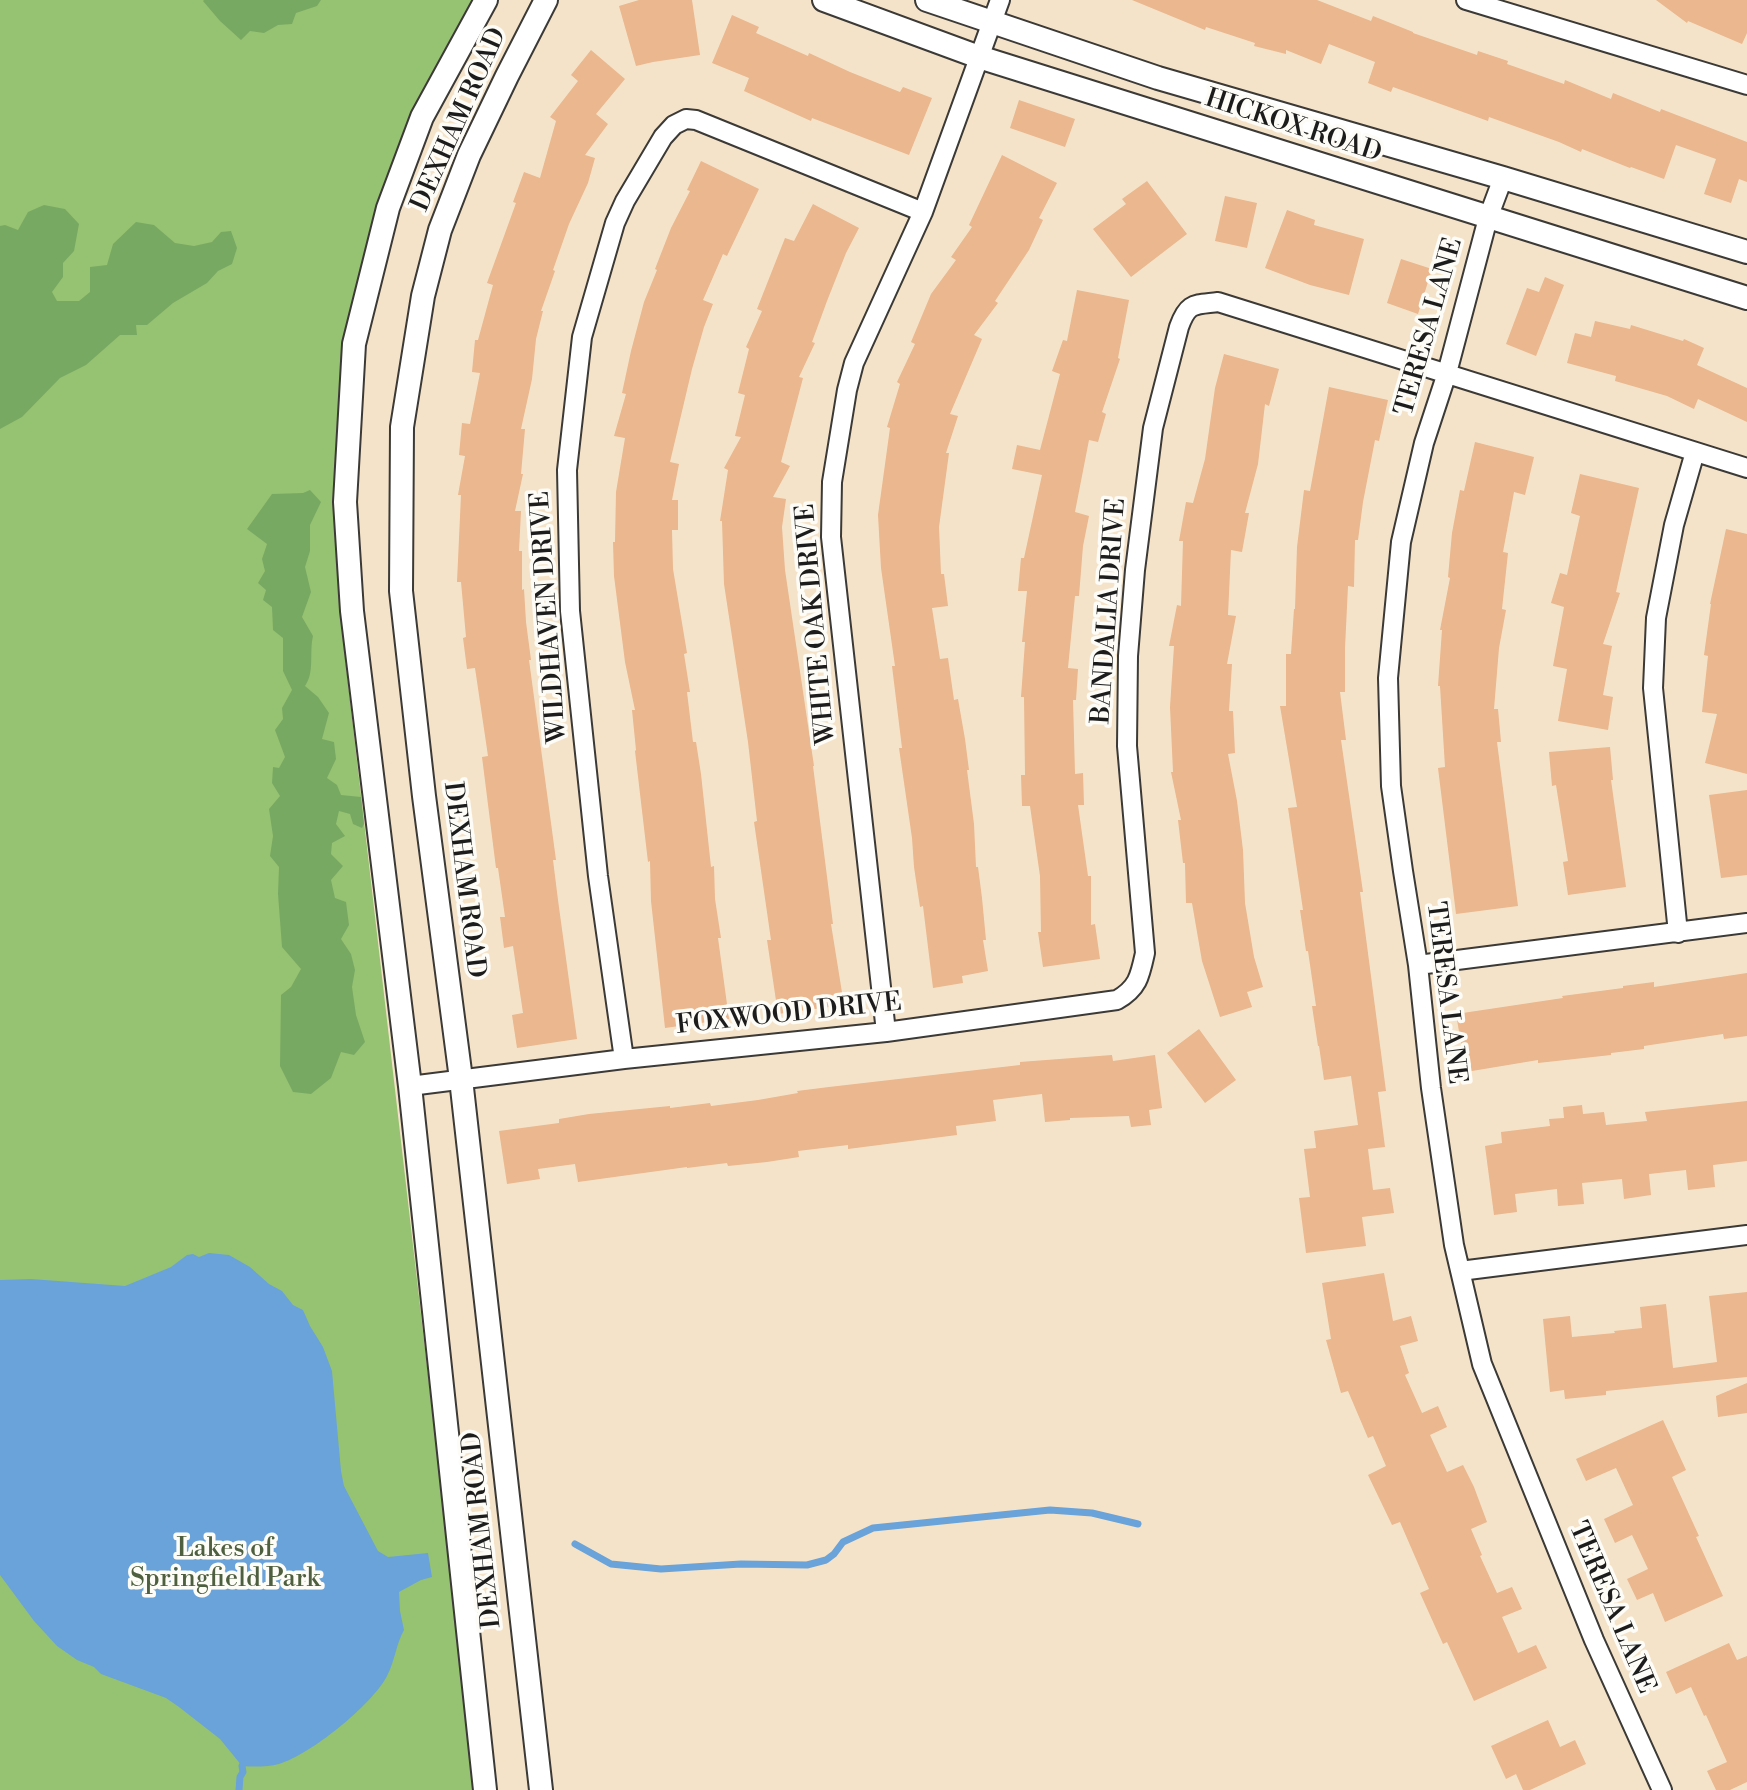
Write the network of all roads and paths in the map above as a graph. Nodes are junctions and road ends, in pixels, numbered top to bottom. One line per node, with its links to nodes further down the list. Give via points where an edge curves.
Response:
1 (486, 0): 26 (street, DEXHAM ROAD, via 422,117 388,208 354,344 348,423 345,502 352,611)
2 (546, 0): 25 (street, DEXHAM ROAD, via 469,155 440,230 423,296 402,427 401,591)
3 (824, 0): 9 (street, HICKOX ROAD)
4 (927, 0): 8 (street, HICKOX ROAD)
5 (1000, 0): 8 (street, WHITE OAK DRIVE)
6 (1466, 0): 7 (street)
7 (1494, 4): 10 (street)
8 (992, 21): 9 (street, WHITE OAK DRIVE); 11 (street, HICKOX ROAD, via 1158,78)
9 (979, 57): 12 (street, WHITE OAK DRIVE); 13 (street, HICKOX ROAD)
10 (1747, 85)
11 (1503, 178): 13 (street, TERESA LANE); 14 (street, HICKOX ROAD)
12 (923, 212): 23 (street, WHITE OAK DRIVE, via 854,363 832,482 831,537); 24 (street, WILDHAVEN DRIVE, via 686,119 663,137 615,223 582,337 567,470 570,611)
13 (1488, 218): 15 (street, HICKOX ROAD); 16 (street, TERESA LANE)
14 (1747, 252)
15 (1747, 298)
16 (1447, 373): 17 (street); 21 (street, BANDALIA DRIVE, via 1218,302 1185,311 1153,428 1128,656 1127,746); 22 (street, TERESA LANE, via 1401,542 1388,678 1391,786)
17 (1695, 452): 18 (street); 20 (street, via 1656,618 1653,688)
18 (1747, 468)
19 (1747, 923): 20 (street)
20 (1678, 933): 22 (street)
21 (1145, 953): 23 (street, FOXWOOD DRIVE, via 1139,980 1117,1000)
22 (1418, 965): 28 (street, TERESA LANE)
23 (886, 1032): 24 (street, FOXWOOD DRIVE)
24 (624, 1059): 25 (street, FOXWOOD DRIVE)
25 (461, 1079): 26 (street, FOXWOOD DRIVE); 30 (street, DEXHAM ROAD)
26 (410, 1086): 29 (street, DEXHAM ROAD)
27 (1747, 1235): 28 (street)
28 (1460, 1271): 31 (street, TERESA LANE, via 1482,1364 1594,1640)
29 (485, 1790)
30 (541, 1790)
31 (1662, 1790)

